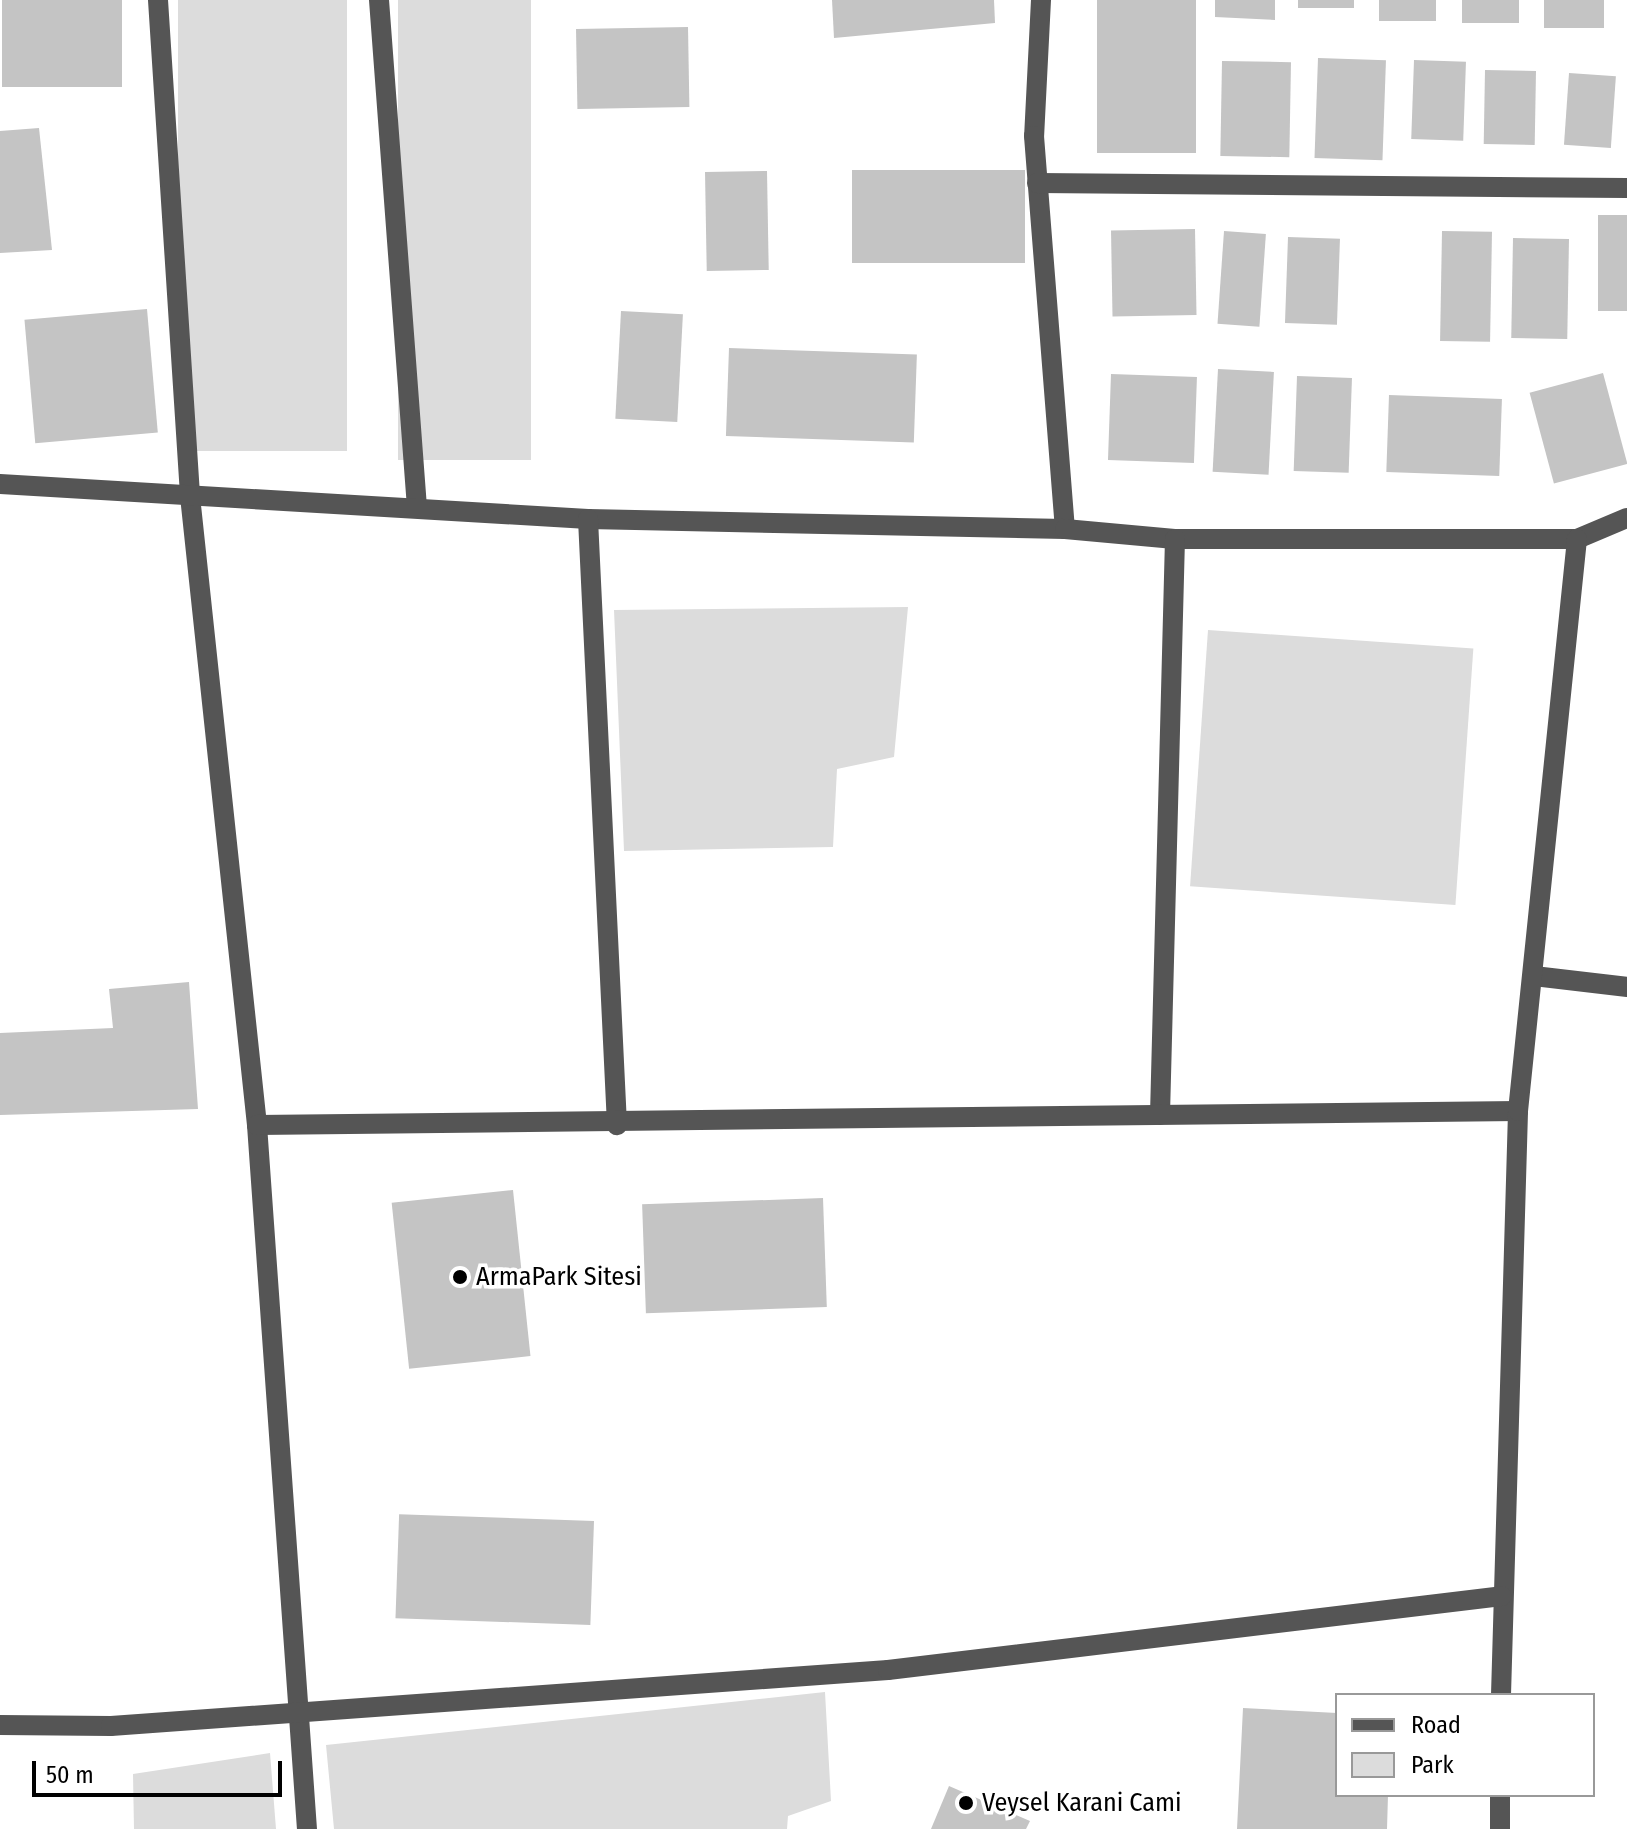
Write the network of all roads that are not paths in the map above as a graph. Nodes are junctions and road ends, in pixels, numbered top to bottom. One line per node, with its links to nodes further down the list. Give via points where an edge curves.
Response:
1 (158, 0): 7 (street)
2 (379, 0): 8 (street)
3 (1041, 0): 4 (street)
4 (1037, 183): 5 (street); 11 (street)
5 (1627, 188)
6 (0, 484): 7 (street)
7 (190, 496): 8 (street); 18 (street)
8 (417, 508): 10 (street)
9 (1627, 518): 13 (street)
10 (588, 519): 11 (street); 19 (street)
11 (1065, 529): 12 (street)
12 (1175, 539): 13 (street); 17 (street)
13 (1577, 539): 14 (street)
14 (1534, 976): 15 (street); 16 (street)
15 (1627, 987)
16 (1518, 1111): 17 (street); 20 (street)
17 (1160, 1115): 19 (street)
18 (257, 1125): 19 (street); 22 (street)
19 (617, 1125)
20 (1502, 1596): 21 (street); 22 (street, via 888,1670)
21 (1501, 1693)
22 (294, 1711): 23 (street, via 111,1726); 25 (street)
23 (0, 1725)
24 (1500, 1797): 26 (street)
25 (307, 1829)
26 (1500, 1829)

